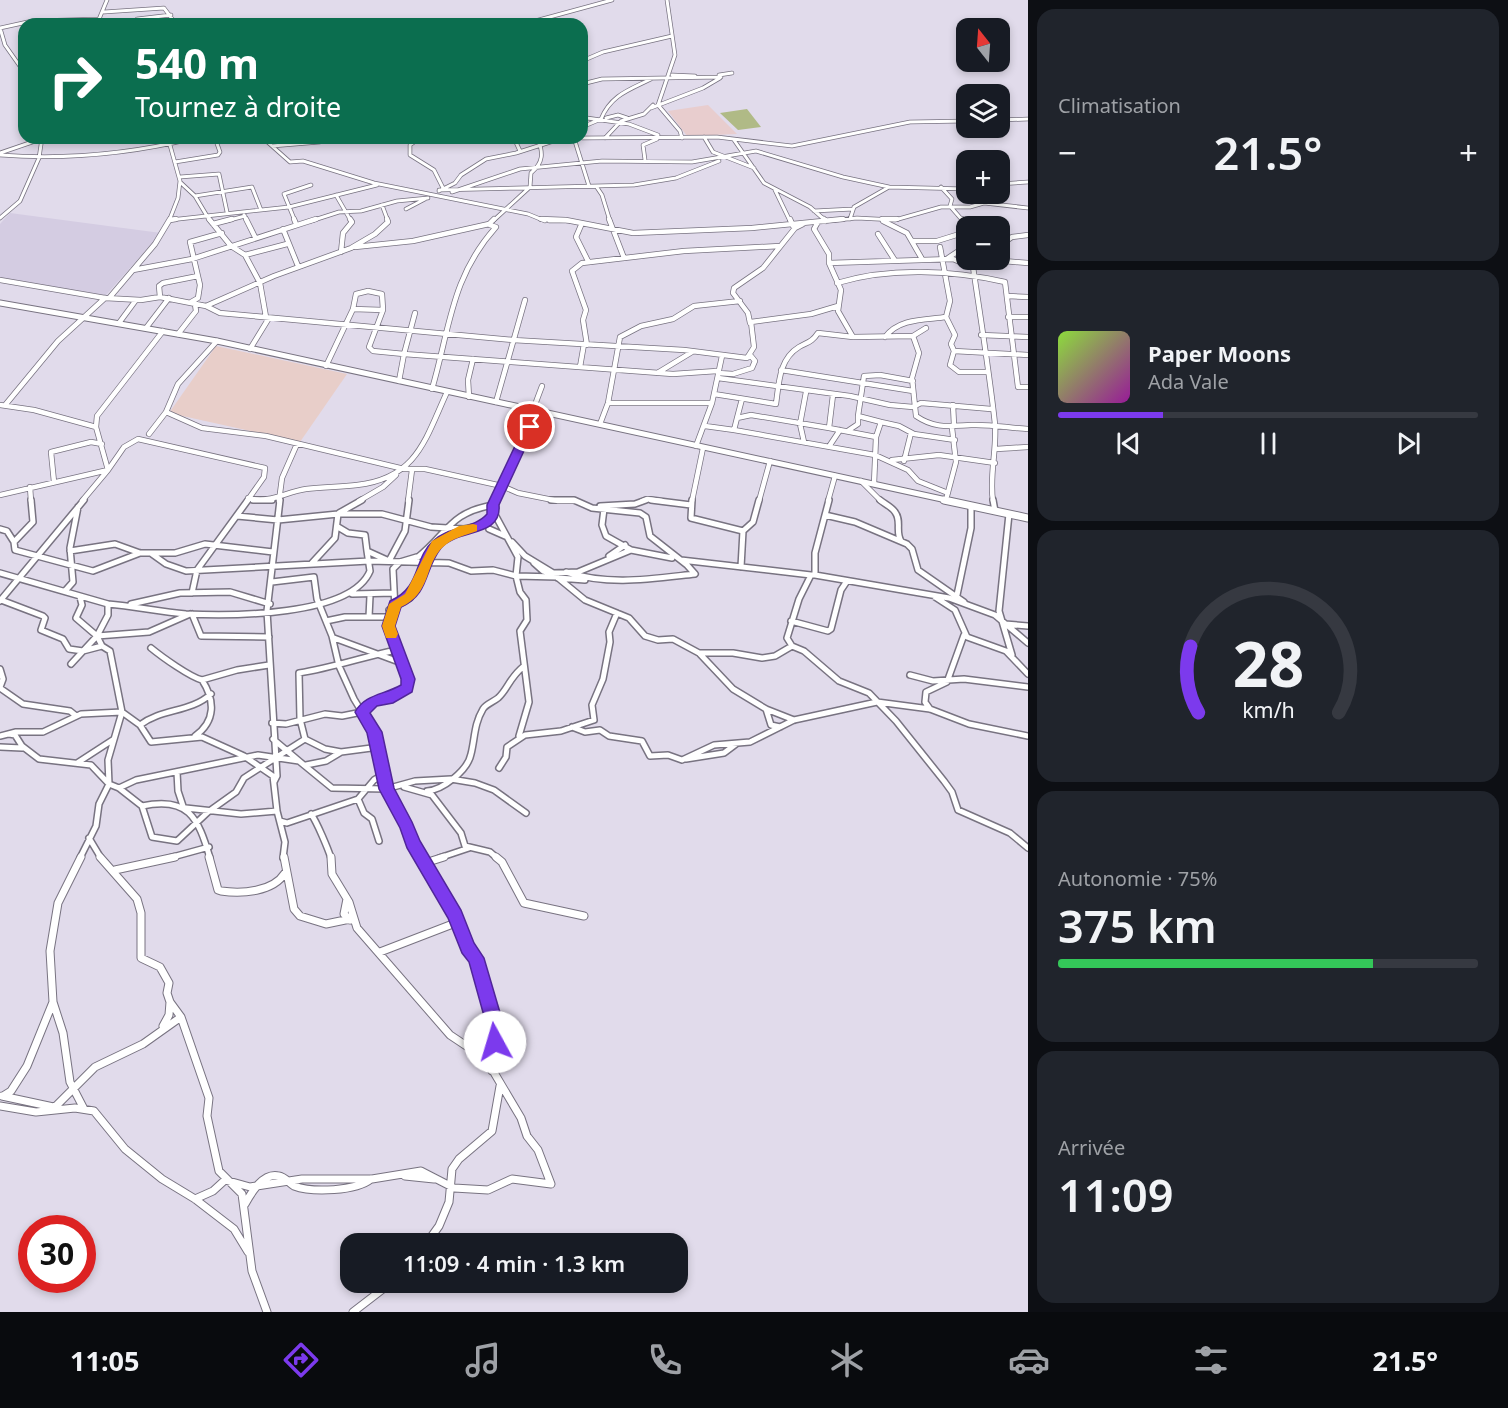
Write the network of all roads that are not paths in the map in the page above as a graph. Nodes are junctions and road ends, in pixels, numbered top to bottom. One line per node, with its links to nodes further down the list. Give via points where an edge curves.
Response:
1 (107, 0): 4 (street)
2 (612, 0): 9 (street)
3 (667, 0): 12 (street)
4 (104, 12): 5 (street, via 156,7); 6 (street)
5 (171, 15): 7 (street); 8 (street)
6 (100, 18)
7 (148, 18)
8 (173, 18)
9 (546, 18)
10 (18, 23): 11 (street)
11 (0, 29): 14 (street)
12 (672, 36): 13 (street, via 603,51); 16 (street, via 675,55)
13 (588, 58)
14 (18, 63)
15 (732, 73): 16 (street)
16 (669, 77): 17 (street); 19 (street); 19 (street, via 721,77 703,88)
17 (655, 79): 18 (street); 22 (street, via 616,97 607,105)
18 (588, 82)
19 (658, 102): 21 (street, via 644,114); 33 (street, via 681,131)
20 (588, 118): 22 (street)
21 (628, 118): 22 (street); 26 (street)
22 (602, 119): 26 (street); 27 (street)
23 (1028, 119): 24 (street)
24 (1010, 120)
25 (956, 121): 34 (street, via 910,122 792,146)
26 (622, 123): 29 (street); 32 (street)
27 (588, 125)
28 (641, 136): 29 (street); 32 (street); 45 (street)
29 (659, 137): 33 (street); 45 (street)
30 (704, 137): 33 (street); 34 (street); 51 (street, via 713,152)
31 (588, 138): 32 (street)
32 (605, 138)
33 (682, 138)
34 (734, 140): 48 (street)
35 (27, 144): 49 (street)
36 (42, 144): 50 (street)
37 (157, 144): 50 (street, via 117,155)
38 (168, 144): 53 (street)
39 (217, 144): 53 (street, via 221,154)
40 (295, 144): 46 (street)
41 (411, 144): 68 (street, via 413,159 434,170)
42 (517, 144): 47 (street)
43 (542, 144): 47 (street); 55 (street)
44 (576, 144): 54 (street)
45 (643, 145): 52 (street)
46 (270, 146): 60 (street, via 291,162 308,162)
47 (520, 151): 68 (street, via 486,159)
48 (743, 152): 51 (street); 56 (street); 65 (street, via 756,151)
49 (0, 154): 50 (street)
50 (39, 158): 89 (street, via 20,201)
51 (724, 158): 52 (street, via 684,163); 56 (street); 63 (street, via 667,180 634,186)
52 (645, 160): 54 (street)
53 (176, 162): 57 (street)
54 (581, 164): 55 (street); 62 (street)
55 (538, 167): 64 (street, via 531,173); 71 (street, via 520,169)
56 (755, 169): 69 (street, via 764,183)
57 (180, 179): 70 (street, via 219,174); 73 (street); 91 (street)
58 (1028, 181): 59 (street)
59 (1010, 183)
60 (381, 184): 72 (street); 74 (street)
61 (311, 185): 76 (street, via 286,192)
62 (589, 186): 63 (street); 64 (street)
63 (596, 186): 103 (street)
64 (530, 187): 71 (street); 82 (street)
65 (889, 187): 66 (street); 80 (street)
66 (941, 187): 67 (street); 77 (street, via 952,198)
67 (956, 188)
68 (441, 189): 71 (street); 74 (street)
69 (775, 190): 83 (street); 100 (street)
70 (222, 191): 73 (street); 81 (street, via 252,187); 84 (street)
71 (452, 192)
72 (336, 195): 76 (street); 85 (street)
73 (195, 196): 87 (street)
74 (430, 196): 75 (street); 79 (street); 82 (street)
75 (382, 205): 85 (street); 116 (street, via 388,222)
76 (289, 207): 81 (street); 98 (street)
77 (952, 207): 78 (street); 88 (street); 93 (street)
78 (1028, 208)
79 (406, 209)
80 (853, 209): 83 (street); 90 (street)
81 (261, 210): 86 (street)
82 (507, 210): 96 (street, via 545,221); 99 (street)
83 (814, 211): 95 (street)
84 (227, 212): 86 (street); 87 (street)
85 (345, 212): 98 (street); 117 (street, via 352,222 343,233)
86 (243, 213): 97 (street); 108 (street)
87 (206, 216): 91 (street); 97 (street)
88 (960, 216)
89 (0, 218)
90 (850, 219): 92 (street); 95 (street)
91 (170, 220): 130 (street, via 164,234)
92 (881, 220): 93 (street); 101 (street)
93 (895, 220): 101 (street)
94 (818, 222): 95 (street); 100 (street); 127 (street, via 814,229 829,254)
95 (826, 222)
96 (582, 223): 103 (street); 125 (street, via 576,241)
97 (213, 224): 104 (street)
98 (296, 224): 102 (street)
99 (489, 224): 116 (street, via 432,237); 167 (street, via 496,227 460,281 449,314)
100 (793, 226): 103 (street); 114 (street)
101 (897, 227): 111 (street)
102 (283, 229): 108 (street); 112 (street)
103 (613, 231): 119 (street)
104 (222, 233): 113 (street); 121 (street, via 190,242)
105 (878, 234): 122 (street)
106 (956, 234): 110 (street)
107 (1028, 235): 109 (street)
108 (255, 237): 113 (street)
109 (1010, 238)
110 (937, 241): 111 (street); 115 (street)
111 (913, 242): 123 (street)
112 (287, 244): 118 (street); 129 (street)
113 (231, 246): 118 (street); 121 (street)
114 (780, 246): 119 (street); 145 (street, via 757,272 734,288)
115 (940, 247): 120 (street); 124 (street)
116 (351, 248): 117 (street)
117 (341, 252): 129 (street)
118 (245, 255): 136 (street)
119 (624, 258): 125 (street)
120 (956, 258): 124 (street); 124 (street)
121 (192, 259): 130 (street); 134 (street)
122 (894, 259): 123 (street); 127 (street)
123 (922, 259): 124 (street)
124 (944, 260): 132 (street)
125 (588, 261): 176 (street, via 572,271 586,310)
126 (1010, 262): 128 (street)
127 (829, 263): 137 (street)
128 (1028, 263)
129 (298, 266): 136 (street)
130 (133, 270): 141 (street)
131 (974, 270): 133 (street)
132 (944, 273): 133 (street); 137 (street, via 871,273); 156 (street, via 950,301)
133 (975, 275): 138 (street, via 1005,282); 168 (street)
134 (198, 276): 139 (street, via 163,283 159,286); 147 (street, via 198,298)
135 (0, 280): 141 (street)
136 (260, 283): 148 (street); 155 (street)
137 (837, 283): 149 (street, via 841,290)
138 (1008, 296): 140 (street); 157 (street)
139 (160, 297): 142 (street); 143 (street)
140 (1028, 297)
141 (107, 298): 143 (street); 154 (street)
142 (169, 298): 147 (street); 161 (street)
143 (136, 300): 158 (street)
144 (525, 300): 174 (street)
145 (740, 301): 159 (street); 177 (street, via 698,305 673,319 641,326 620,337)
146 (0, 303): 154 (main road)
147 (193, 304): 148 (street); 166 (street, via 196,311)
148 (206, 306): 155 (street, via 220,313)
149 (838, 306): 159 (street); 171 (street)
150 (353, 309): 151 (street); 151 (street, via 356,294 368,291 382,294); 160 (street)
151 (383, 310): 162 (street)
152 (415, 313): 165 (street)
153 (1028, 316): 157 (street)
154 (82, 317): 158 (main road); 216 (street)
155 (268, 317): 160 (street); 178 (street)
156 (946, 317): 172 (street, via 899,325); 179 (street, via 955,335 951,344)
157 (1008, 317): 170 (street)
158 (118, 323): 161 (main road)
159 (750, 324): 187 (street, via 754,347)
160 (343, 326): 162 (street); 190 (street)
161 (146, 328): 164 (main road)
162 (378, 328): 165 (street); 182 (street, via 370,349)
163 (926, 328): 169 (street)
164 (163, 331): 166 (main road); 231 (street, via 103,407)
165 (408, 331): 167 (street); 182 (street)
166 (178, 334): 175 (main road)
167 (448, 334): 174 (street); 185 (street)
168 (981, 335): 170 (street); 181 (street)
169 (913, 336): 172 (street); 198 (street, via 919,353)
170 (1012, 336): 173 (street); 183 (street)
171 (853, 337): 172 (street); 193 (street, via 814,334 811,343 798,348)
172 (885, 337)
173 (1028, 337)
174 (513, 340): 176 (street); 189 (street)
175 (216, 341): 178 (main road); 221 (street, via 178,384)
176 (586, 345): 177 (street); 191 (street)
177 (618, 347): 180 (street); 192 (street)
178 (250, 349): 190 (main road)
179 (954, 351): 181 (street); 194 (street, via 951,369)
180 (692, 352): 186 (street); 195 (street)
181 (983, 352): 183 (street); 194 (street)
182 (404, 354): 185 (street); 197 (street)
183 (1014, 355): 184 (street); 202 (street, via 1018,387)
184 (1028, 355)
185 (441, 356): 188 (street); 203 (street)
186 (722, 356): 187 (street); 196 (street)
187 (751, 356): 196 (street, via 755,361 752,368)
188 (473, 359): 189 (street); 209 (street)
189 (508, 361): 191 (street); 212 (street)
190 (326, 366): 197 (main road)
191 (580, 367): 192 (street)
192 (614, 370): 195 (street); 213 (street)
193 (781, 370): 199 (street); 201 (street)
194 (986, 372): 219 (street)
195 (657, 373): 196 (street)
196 (718, 374): 201 (street); 207 (street)
197 (399, 381): 203 (main road)
198 (913, 381): 199 (street, via 871,374 864,376); 204 (street)
199 (862, 383): 204 (street); 211 (street)
200 (542, 386): 220 (street)
201 (779, 387): 206 (street); 215 (street)
202 (1028, 387)
203 (432, 389): 205 (main road)
204 (913, 391): 218 (street)
205 (447, 392): 209 (main road); 260 (street, via 419,450)
206 (806, 392): 208 (street); 228 (street)
207 (714, 394): 210 (street); 214 (street)
208 (833, 395): 211 (street); 233 (street)
209 (469, 397): 212 (main road)
210 (742, 399): 215 (street); 224 (street)
211 (861, 399): 218 (street); 223 (street)
212 (496, 402): 220 (main road)
213 (608, 402): 214 (street); 227 (street)
214 (712, 403): 229 (street)
215 (776, 404): 222 (street)
216 (3, 405): 231 (street)
217 (953, 405): 218 (street, via 921,403); 219 (street); 232 (street)
218 (913, 407): 232 (street, via 916,416 925,422)
219 (991, 409): 225 (street)
220 (535, 410): 227 (main road); 269 (street)
221 (166, 412): 240 (street); 247 (street, via 202,428)
222 (773, 417): 224 (street); 228 (street)
223 (858, 417): 226 (street); 238 (street, via 858,424)
224 (737, 418): 236 (street)
225 (994, 419): 230 (street); 234 (street)
226 (881, 422): 239 (street); 241 (street)
227 (600, 424): 249 (main road)
228 (800, 425): 233 (street); 245 (street)
229 (705, 426): 236 (street); 249 (street)
230 (995, 426): 232 (street); 234 (street); 252 (street)
231 (96, 427): 246 (street)
232 (953, 427): 243 (street)
233 (829, 428): 237 (street)
234 (1010, 428): 235 (street)
235 (1028, 429)
236 (734, 430): 245 (street)
237 (840, 430): 238 (street); 248 (street)
238 (849, 430): 241 (street)
239 (911, 433): 243 (street); 256 (street)
240 (149, 434): 242 (street); 244 (street)
241 (876, 437): 253 (street)
242 (138, 439): 244 (street); 262 (street, via 118,452)
243 (955, 440): 254 (street)
244 (150, 442): 273 (street, via 265,468 264,477)
245 (804, 442): 248 (street)
246 (102, 444): 262 (street); 267 (street, via 92,442 51,452)
247 (297, 444): 259 (street); 274 (street, via 282,478)
248 (830, 445): 253 (street)
249 (696, 446): 251 (main road)
250 (1028, 447): 252 (street)
251 (704, 448): 257 (main road); 278 (street)
252 (996, 449): 258 (street)
253 (875, 455): 255 (street); 268 (street)
254 (956, 456): 256 (street, via 925,454); 258 (street); 271 (street, via 955,478)
255 (891, 460): 256 (street); 261 (street)
256 (904, 460): 261 (street)
257 (770, 461): 265 (main road); 300 (street, via 753,522)
258 (995, 463): 282 (street, via 990,488)
259 (394, 466): 260 (street); 264 (street)
260 (404, 469): 263 (street); 264 (street)
261 (905, 469): 271 (street, via 918,481)
262 (108, 470): 267 (street); 276 (street)
263 (412, 470): 269 (street, via 425,469); 283 (street)
264 (397, 474): 274 (street, via 368,484 303,489); 284 (street)
265 (835, 476): 266 (main road); 287 (street)
266 (861, 481): 268 (main road); 303 (street, via 894,510)
267 (54, 482): 270 (street)
268 (874, 484): 275 (main road)
269 (502, 486): 277 (street); 280 (street)
270 (30, 487): 272 (street); 302 (street, via 33,522)
271 (948, 494): 275 (street)
272 (0, 495)
273 (248, 498): 274 (street); 288 (street)
274 (280, 499): 291 (street)
275 (945, 500): 279 (main road)
276 (78, 505): 308 (street); 313 (street)
277 (493, 505): 286 (street); 294 (street, via 467,509)
278 (691, 505): 280 (street, via 647,499); 300 (street, via 691,518 697,522)
279 (971, 506): 282 (main road); 339 (street, via 971,528)
280 (592, 508): 281 (street)
281 (604, 509): 305 (street, via 603,532); 315 (street, via 640,513 646,517 650,535)
282 (996, 511): 285 (main road)
283 (405, 512): 289 (street); 292 (street)
284 (338, 514): 289 (street); 291 (street); 293 (street)
285 (1010, 514): 290 (main road); 357 (street, via 1000,592)
286 (494, 515): 295 (street); 296 (street)
287 (825, 515): 303 (street, via 855,522); 329 (street)
288 (237, 516): 291 (street); 304 (street)
289 (399, 518): 292 (street)
290 (1028, 518)
291 (278, 520): 309 (street)
292 (407, 521): 294 (street); 317 (street)
293 (338, 527): 307 (street, via 365,535); 320 (street, via 335,538)
294 (444, 528): 298 (street); 312 (street, via 437,541)
295 (479, 528): 298 (street); 299 (street)
296 (500, 528): 299 (street); 301 (street)
297 (0, 529): 302 (street, via 7,531)
298 (464, 529): 318 (street, via 437,544)
299 (489, 529): 301 (street)
300 (743, 531): 324 (street)
301 (505, 536): 328 (street, via 543,571); 330 (street, via 518,557)
302 (14, 542): 313 (street, via 15,550)
303 (902, 542): 339 (street, via 912,549 918,570)
304 (215, 544): 309 (street); 311 (street); 325 (street)
305 (625, 545): 306 (street); 314 (street)
306 (632, 550): 314 (street); 315 (street)
307 (367, 551): 316 (street); 317 (street)
308 (70, 552): 310 (street, via 115,544); 322 (street)
309 (273, 552): 323 (street)
310 (140, 553): 311 (street); 322 (street, via 93,571)
311 (152, 554): 325 (street, via 174,567)
312 (420, 556): 319 (street); 321 (street)
313 (38, 557): 322 (street); 331 (street)
314 (606, 559): 326 (street, via 578,572)
315 (681, 560): 324 (street); 332 (street, via 695,574 641,581)
316 (369, 561): 317 (street); 320 (street); 338 (street, via 371,571 367,579)
317 (389, 561): 319 (street)
318 (426, 561): 321 (street); 330 (street); 348 (street, via 410,598)
319 (400, 562): 321 (street); 337 (street, via 393,569)
320 (311, 563): 323 (street)
321 (409, 563)
322 (73, 566): 335 (street, via 73,582)
323 (273, 566): 325 (street); 334 (street)
324 (741, 567): 329 (street)
325 (197, 570): 336 (street)
326 (566, 572): 328 (street); 332 (street)
327 (0, 573): 331 (street)
328 (555, 575): 330 (street); 332 (street); 351 (street, via 579,597)
329 (813, 575): 333 (street); 356 (street)
330 (516, 576): 376 (street, via 526,600 527,620 520,632)
331 (19, 578): 335 (street); 343 (street)
332 (590, 580)
333 (847, 581): 341 (street); 356 (street, via 831,629)
334 (272, 582): 346 (street); 347 (street, via 314,577)
335 (65, 591): 342 (street)
336 (192, 593): 346 (street, via 230,592); 349 (street)
337 (394, 593): 340 (street); 348 (street)
338 (352, 594): 340 (street); 347 (street)
339 (957, 595): 344 (street)
340 (370, 596): 353 (street)
341 (934, 596): 344 (street); 359 (street, via 955,610)
342 (80, 597): 345 (street); 360 (street, via 82,605 76,618)
343 (0, 601): 368 (street, via 43,616 41,630 63,639 69,649)
344 (966, 603): 357 (street)
345 (108, 604): 349 (street); 360 (street, via 108,615)
346 (270, 604): 350 (street)
347 (319, 604): 350 (street); 355 (street)
348 (395, 604): 354 (street)
349 (128, 605): 352 (street)
350 (267, 611): 352 (street); 362 (street)
351 (617, 613): 369 (street, via 629,618 645,636 674,639); 392 (street, via 609,632 603,679 592,705)
352 (192, 614): 360 (street, via 149,632); 362 (street, via 201,636)
353 (369, 617): 354 (street); 355 (street)
354 (391, 617): 367 (street, via 388,626)
355 (326, 621): 361 (street)
356 (791, 621): 365 (street, via 787,638)
357 (1003, 621): 358 (street); 363 (street); 371 (street)
358 (1028, 626)
359 (963, 634): 371 (street); 381 (street)
360 (97, 636): 364 (street); 368 (street)
361 (332, 636): 370 (street); 375 (street)
362 (269, 637): 374 (street)
363 (1028, 643)
364 (102, 646): 368 (street); 388 (street, via 110,651)
365 (792, 646): 369 (street, via 762,658); 385 (street, via 804,651 839,681 858,687)
366 (151, 648): 380 (street, via 162,659 184,667 190,677)
367 (396, 650): 370 (street); 372 (street)
368 (83, 651): 373 (street)
369 (699, 653): 386 (street, via 733,689)
370 (377, 655): 372 (street); 375 (street)
371 (1012, 655): 378 (street)
372 (399, 662): 389 (street, via 408,679 407,688 388,699 373,701)
373 (71, 664)
374 (269, 665): 380 (street); 394 (street)
375 (339, 666): 389 (street); 391 (street, via 299,673)
376 (524, 666): 402 (street, via 529,702); 421 (street, via 511,676 499,697 484,707 473,732 471,757)
377 (0, 669): 383 (street)
378 (1028, 674)
379 (910, 675): 381 (street)
380 (202, 680): 384 (street)
381 (946, 682): 382 (street, via 964,679); 387 (street, via 926,692 925,702)
382 (1028, 687)
383 (0, 688): 390 (street, via 24,704)
384 (211, 694): 395 (street, via 183,711 148,717); 401 (street, via 210,723)
385 (877, 702): 387 (street); 393 (street); 442 (street, via 944,781 958,810 1010,833)
386 (766, 709): 393 (street); 397 (street, via 771,725)
387 (930, 709): 403 (street, via 969,724)
388 (122, 712): 390 (street); 395 (street); 404 (street)
389 (362, 712): 391 (street); 408 (street)
390 (75, 715): 399 (street, via 43,732)
391 (300, 719): 394 (street); 406 (street)
392 (594, 720): 396 (street); 398 (street)
393 (794, 720): 397 (street)
394 (272, 723): 405 (street)
395 (140, 725): 401 (street, via 151,742)
396 (573, 727): 398 (street, via 585,732); 402 (street)
397 (780, 727): 398 (street, via 759,739 737,743 724,753 682,760 668,755 651,756 642,741 609,736)
398 (604, 731)
399 (9, 734): 400 (street); 409 (street, via 15,735)
400 (0, 736)
401 (195, 736): 412 (street)
402 (519, 736): 418 (street, via 507,747)
403 (1028, 736)
404 (114, 739): 415 (street); 423 (street, via 108,760)
405 (273, 739): 410 (street); 413 (street)
406 (305, 739): 410 (street); 411 (street)
407 (0, 747): 409 (street)
408 (379, 747): 411 (street); 420 (street)
409 (22, 748): 415 (street, via 55,765)
410 (284, 750): 413 (street); 414 (street)
411 (341, 752): 416 (street, via 326,761)
412 (244, 756): 413 (street); 417 (street); 419 (street)
413 (274, 757): 414 (street, via 285,763); 417 (street); 422 (street)
414 (299, 762): 416 (street)
415 (77, 763): 423 (street, via 91,765)
416 (306, 765): 426 (street, via 332,788)
417 (262, 766): 422 (street); 433 (street)
418 (500, 768)
419 (177, 772): 425 (street, via 136,780); 431 (street)
420 (384, 774): 426 (street); 427 (street)
421 (451, 779): 424 (street, via 415,781); 428 (street, via 439,790); 434 (street, via 494,790)
422 (274, 782): 432 (street)
423 (109, 784): 425 (street); 438 (street)
424 (403, 786): 427 (street); 428 (street)
425 (119, 788): 430 (street)
426 (366, 789): 427 (street); 429 (street)
427 (386, 789): 443 (street)
428 (424, 791): 441 (street, via 432,795)
429 (358, 799): 435 (street); 439 (street, via 364,813 372,819)
430 (142, 806): 431 (street, via 163,801); 437 (street, via 152,837 177,841)
431 (184, 807): 433 (street); 437 (street)
432 (277, 811): 433 (street); 436 (street)
433 (208, 812): 437 (street)
434 (526, 813)
435 (311, 814): 436 (street, via 287,823); 446 (street, via 331,855 332,874)
436 (279, 821): 445 (street, via 285,842)
437 (198, 823): 440 (street)
438 (89, 838): 444 (street, via 100,859); 452 (street, via 58,903 50,951)
439 (379, 841)
440 (209, 847): 444 (street); 445 (street, via 215,880 222,892 271,888 281,882)
441 (469, 848): 443 (street); 447 (street, via 490,852 502,862 524,903)
442 (1028, 848)
443 (425, 863): 449 (street)
444 (115, 870): 453 (street, via 139,902 138,950 141,958 160,967 169,982)
445 (285, 873): 448 (street, via 294,909 300,916 326,924)
446 (347, 898): 448 (street, via 344,914); 450 (street)
447 (584, 916)
448 (350, 920): 450 (street)
449 (458, 922): 451 (street); 456 (street, via 476,958 493,1016 497,1055)
450 (357, 928): 451 (street)
451 (380, 952): 456 (street, via 450,1035 486,1059)
452 (53, 1002): 458 (street, via 63,1033); 459 (street, via 27,1066)
453 (170, 1002): 454 (street); 455 (street, via 169,1015)
454 (181, 1017): 455 (street); 464 (street, via 209,1098 210,1132 219,1171)
455 (162, 1027): 458 (street, via 143,1044 95,1067)
456 (492, 1071): 457 (street)
457 (500, 1086): 465 (street, via 492,1131 459,1159); 465 (street, via 538,1150 551,1184 512,1179 488,1190 454,1188)
458 (72, 1092): 461 (street); 462 (street)
459 (2, 1096): 461 (street)
460 (0, 1106): 461 (street, via 36,1112)
461 (57, 1108): 462 (street)
462 (84, 1109): 467 (street, via 94,1111 104,1120 125,1149)
463 (372, 1179): 465 (street, via 421,1171); 466 (street, via 347,1189 309,1189 280,1176)
464 (225, 1180): 466 (street); 467 (street); 468 (street, via 242,1194)
465 (449, 1181): 469 (street, via 449,1203)
466 (258, 1184): 468 (street)
467 (195, 1199): 470 (street, via 234,1229)
468 (244, 1206): 470 (street)
469 (434, 1233)
470 (249, 1254): 472 (street)
471 (378, 1293): 473 (street)
472 (267, 1312)
473 (353, 1312)

